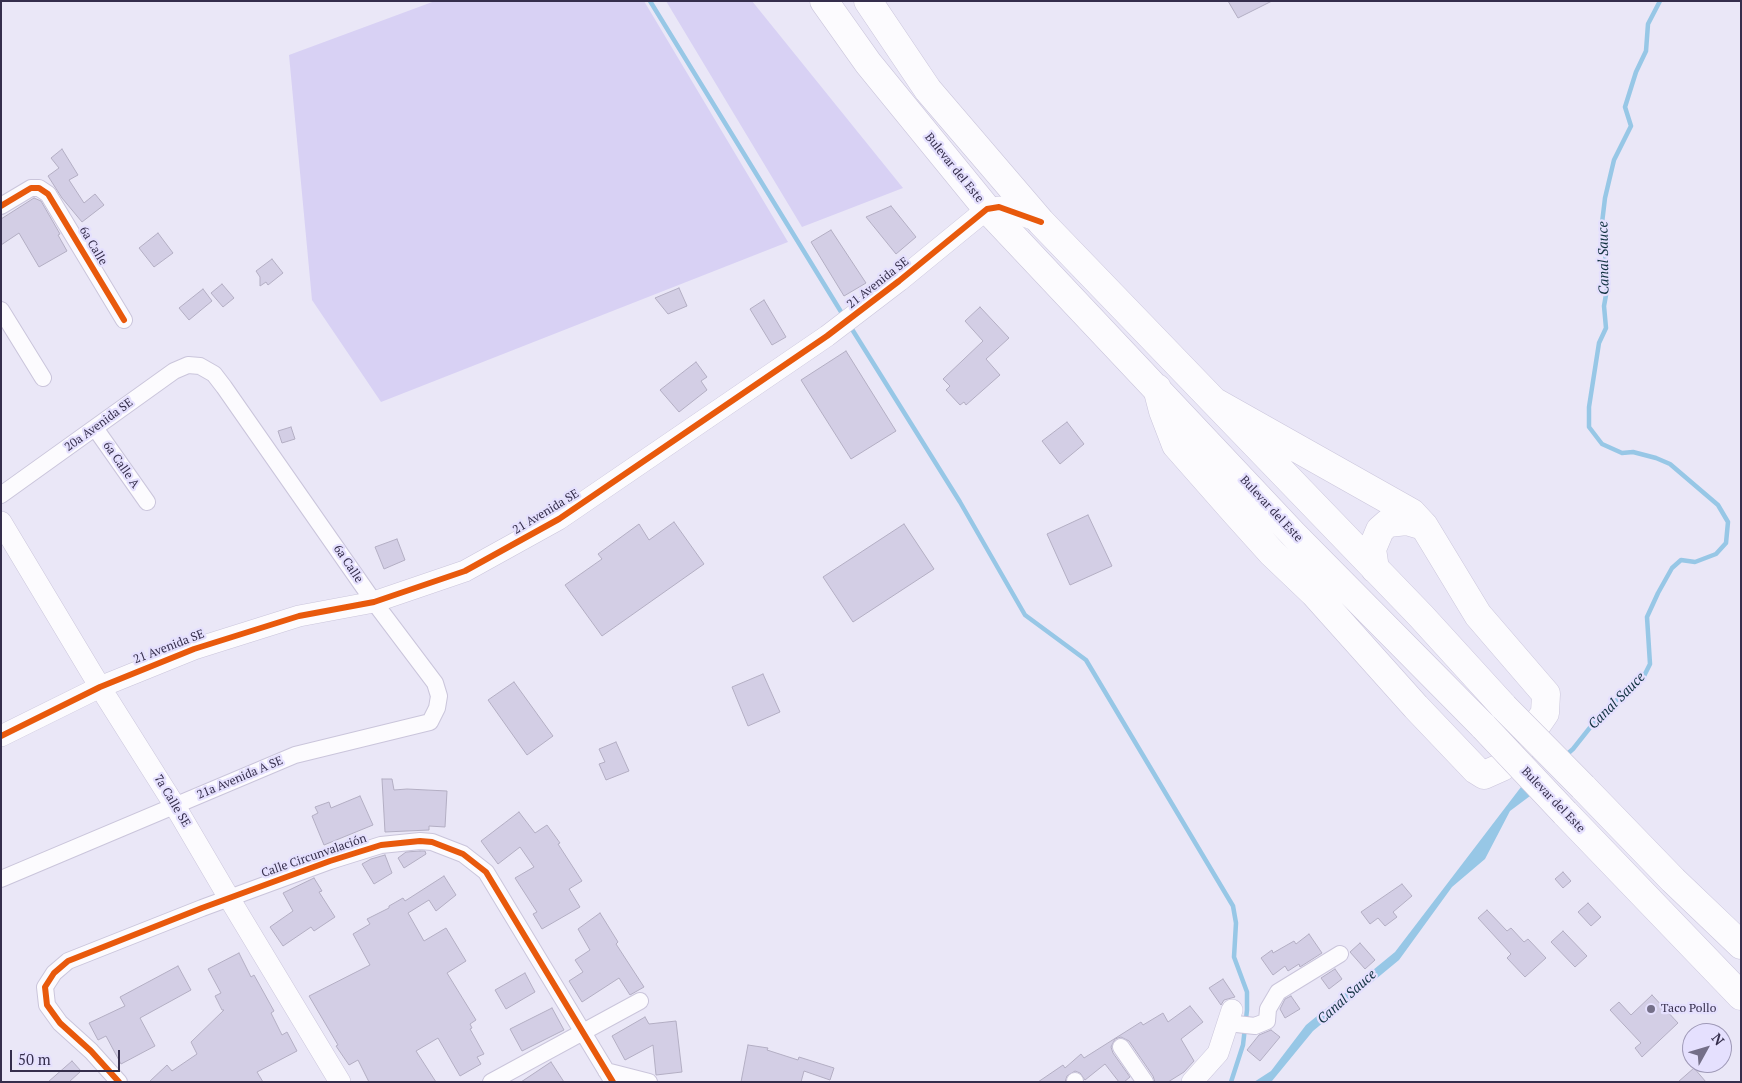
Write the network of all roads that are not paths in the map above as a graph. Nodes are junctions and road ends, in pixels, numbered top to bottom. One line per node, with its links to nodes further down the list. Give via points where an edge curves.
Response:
1 (824, 1): 4 (highway, Bulevar del Este, via 868,63)
2 (868, 1): 5 (highway, via 928,90)
3 (1, 206): 7 (street, 6a Calle, via 31,188 39,188 48,194)
4 (987, 208): 5 (street, via 999,206); 10 (highway, Bulevar del Este); 20 (street, 21 Avenida SE, via 828,336 559,519 465,571)
5 (1042, 222): 11 (highway)
6 (1, 310): 9 (street)
7 (124, 320)
8 (200, 366): 12 (street, 20a Avenida SE, via 188,365 174,371); 20 (street, 6a Calle, via 214,374 224,387)
9 (43, 378)
10 (1157, 388): 13 (highway, Bulevar del Este); 19 (highway, via 1176,445 1272,553)
11 (1214, 402): 17 (highway, via 1412,513); 18 (highway)
12 (95, 428): 14 (street, 20a Avenida SE); 15 (street, 6a Calle A)
13 (1247, 483): 21 (highway, via 1288,516 1382,608 1393,610); 23 (highway, Bulevar del Este)
14 (1, 495)
15 (147, 502)
16 (1, 522): 22 (street, 7a Calle SE)
17 (1424, 526): 18 (highway, via 1407,521 1388,523 1380,530 1372,549); 19 (highway, via 1478,615 1546,694 1545,714 1518,752 1502,767 1484,774 1476,770)
18 (1375, 569): 21 (highway)
19 (1314, 593): 23 (highway, via 1340,602 1437,698)
20 (374, 602): 22 (street, 21 Avenida SE, via 299,616 194,649); 24 (street, 6a Calle, via 435,683 439,696)
21 (1408, 603): 29 (highway, bridge, via 1504,707)
22 (100, 687): 25 (street, 21 Avenida SE); 26 (street, 7a Calle SE)
23 (1455, 699): 31 (highway, Bulevar del Este, bridge)
24 (430, 722): 26 (street, 21a Avenida A SE, via 295,755)
25 (1, 736)
26 (175, 806): 27 (street, 21a Avenida A SE); 28 (street, 7a Calle SE)
27 (1, 879)
28 (229, 898): 34 (street, Calle Circunvalación, via 381,845 432,842 462,854 486,872); 37 (street, Calle Circunvalación, via 68,961 54,972 45,987 47,1005 60,1023); 38 (street, 7a Calle SE)
29 (1741, 945)
30 (1340, 954): 33 (street, via 1278,992 1268,1009 1267,1021 1255,1026)
31 (1741, 996)
32 (640, 1001): 34 (street)
33 (1232, 1019): 42 (street, via 1218,1053)
34 (584, 1032): 36 (street, Calle Circunvalación); 39 (street)
35 (1121, 1047): 41 (street)
36 (610, 1076): 40 (street)
37 (119, 1082)
38 (340, 1082)
39 (491, 1082)
40 (649, 1082)
41 (1144, 1082)
42 (1192, 1082)

